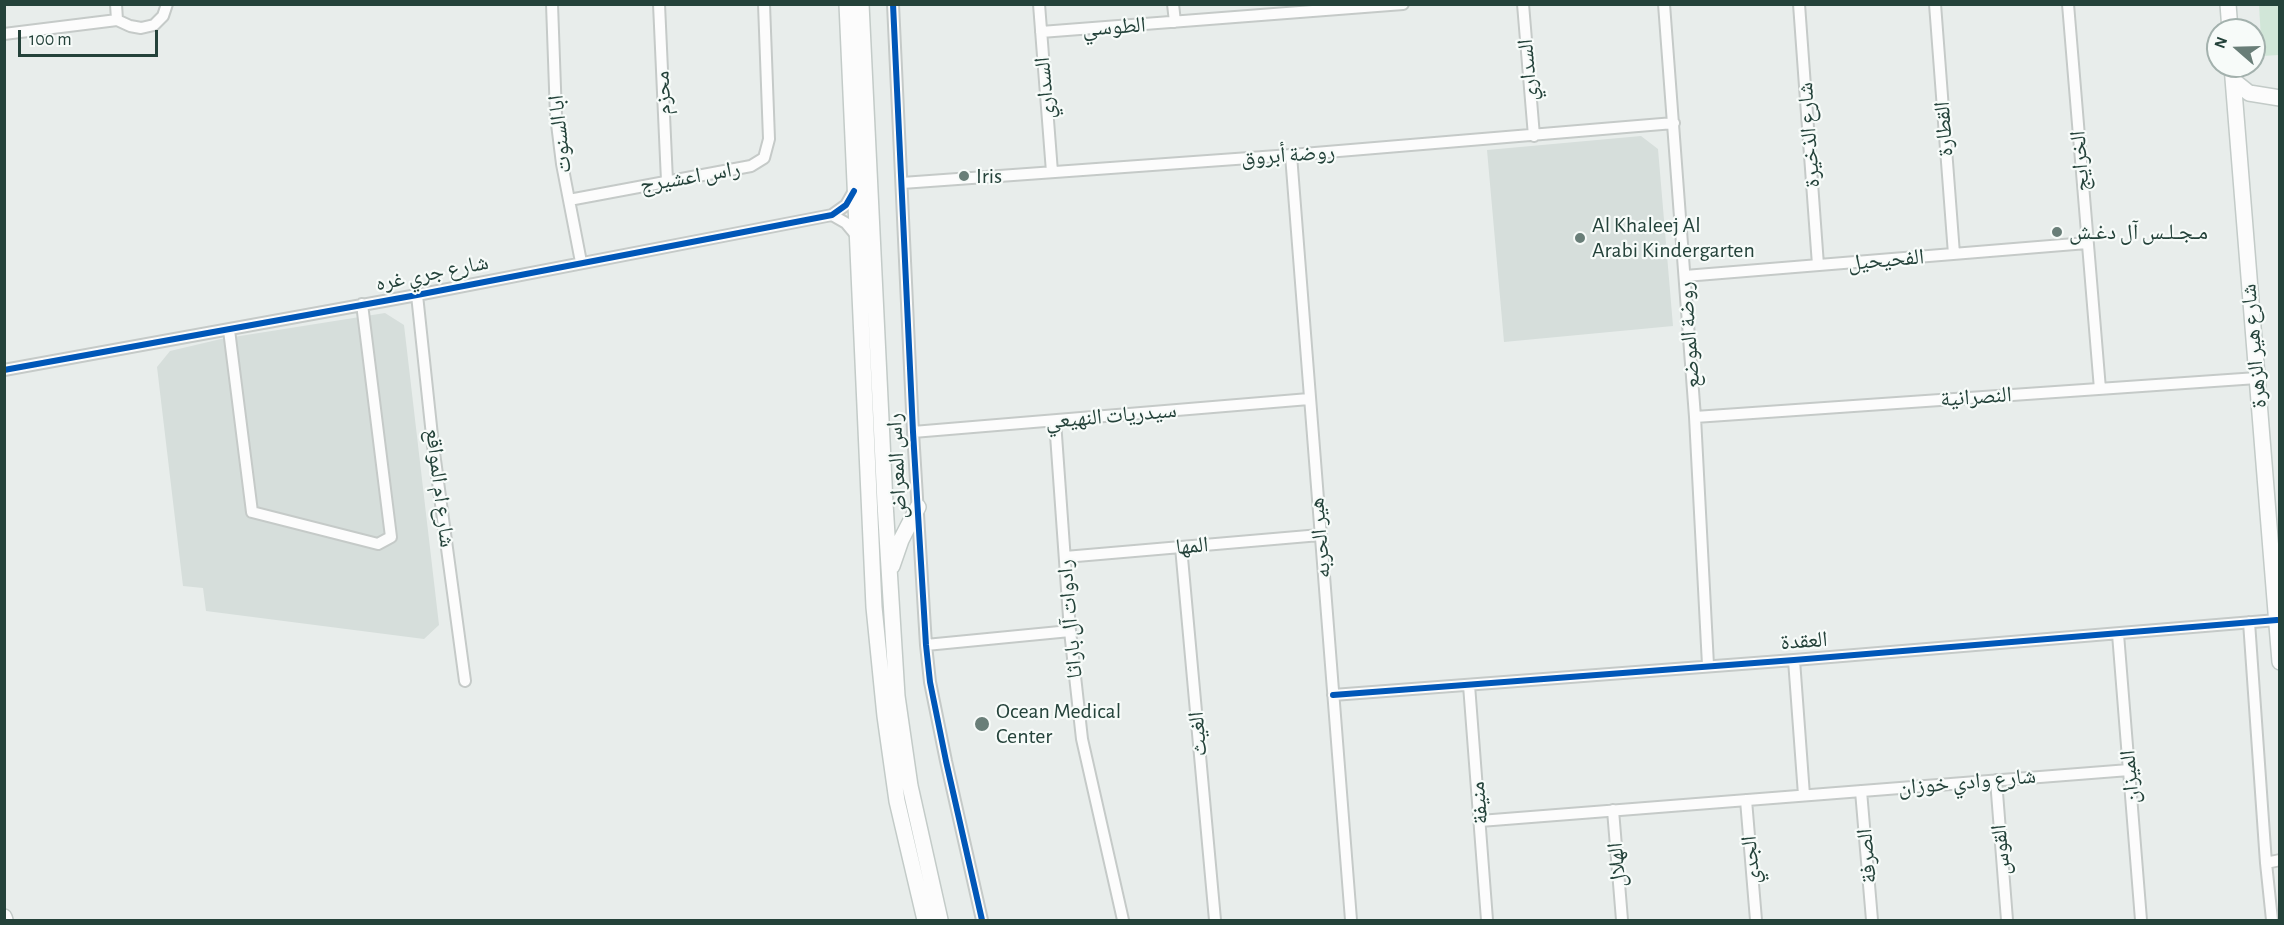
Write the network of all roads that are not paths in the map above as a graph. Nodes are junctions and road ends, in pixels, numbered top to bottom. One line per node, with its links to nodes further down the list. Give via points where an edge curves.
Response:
1 (116, 4): 17 (street)
2 (167, 4): 17 (street, via 154,26 141,28)
3 (552, 4): 33 (street, ابا السنوت, via 556,116)
4 (659, 4): 30 (street, محزم)
5 (764, 4): 30 (street, راس اعشيرج, via 769,139 764,158 751,166)
6 (847, 4): 32 (street, راس المعراض)
7 (861, 4): 56 (street, راس المعراض)
8 (893, 4): 31 (street, راس المعراض)
9 (1039, 4): 19 (street, السداري)
10 (1173, 4): 18 (street)
11 (1403, 4): 18 (street, الطوسي)
12 (1523, 4): 27 (street, السداري)
13 (1664, 4): 26 (street, روضة الموضع)
14 (1799, 4): 39 (street, شارع الذخيرة)
15 (1935, 4): 37 (street, القطارة)
16 (2068, 4): 36 (street, الخرايج)
17 (117, 20): 20 (street)
18 (1175, 22): 19 (street, الطوسي)
19 (1041, 33): 29 (street, السداري)
20 (4, 34)
21 (2233, 78): 24 (street, شارع هير الزهرة)
22 (2237, 78): 23 (street, via 2249,93)
23 (2280, 98)
24 (2235, 102): 25 (street, via 2251,98); 45 (street, شارع هير الزهرة)
25 (2280, 104)
26 (1674, 123): 27 (street, روضة أبروق); 40 (street, روضة الموضع)
27 (1534, 136): 28 (street, روضة أبروق)
28 (1291, 155): 29 (street, روضة أبروق); 47 (street, هير الحربه)
29 (1052, 172): 31 (street, روضة أبروق)
30 (667, 181): 33 (street, راس اعشيرج)
31 (902, 183): 50 (street, راس المعراض)
32 (855, 191): 34 (street, via 846,205); 35 (street, راس المعراض)
33 (569, 200): 38 (street, ابا السنوت)
34 (832, 215): 35 (street); 38 (street, شارع جري غره)
35 (856, 235): 77 (street, راس المعراض, via 874,607 885,716 897,801)
36 (2087, 243): 37 (street, الفحيحيل); 46 (street, الخرايج)
37 (1954, 254): 39 (street, الفحيحيل)
38 (580, 262): 41 (street, شارع جري غره)
39 (1818, 265): 40 (street, الفحيحيل)
40 (1685, 276): 48 (street, روضة الموضع)
41 (417, 295): 42 (street, شارع جري غره); 65 (street, شارع ام المواقع)
42 (362, 304): 43 (street, شارع جري غره); 43 (street, via 391,537 378,544 252,512)
43 (229, 330): 44 (street, شارع جري غره)
44 (4, 370)
45 (2257, 378): 46 (street, النصرانية); 55 (street, شارع هير الزهرة)
46 (2100, 389): 48 (street, النصرانية)
47 (1309, 399): 49 (street, سيدريات النهيعي); 52 (street, هير الحربه)
48 (1695, 417): 64 (street, روضة الموضع)
49 (1055, 421): 50 (street, سيدريات النهيعي); 54 (street, رادوات آل باراثا)
50 (913, 432): 51 (street, راس المعراض)
51 (918, 507): 56 (street, via 901,540); 61 (street, راس المعراض)
52 (1320, 536): 53 (street, المها); 67 (street, هير الحربه)
53 (1182, 547): 54 (street, المها); 81 (street, الغيث)
54 (1065, 557): 59 (street, رادوات آل باراثا)
55 (2276, 576): 57 (street, شارع هير الزهرة)
56 (889, 577): 78 (street, راس المعراض, via 897,696 907,764)
57 (2277, 620): 58 (street, العقدة); 63 (street, شارع هير الزهرة)
58 (2249, 622): 60 (street, العقدة); 76 (street)
59 (1070, 632): 61 (street); 80 (street, رادوات آل باراثا, via 1082,739)
60 (2118, 634): 62 (street, العقدة); 68 (street, الميزان)
61 (926, 645): 79 (street, راس المعراض, via 946,761)
62 (1794, 660): 64 (street, العقدة); 71 (street)
63 (2280, 662)
64 (1708, 665): 66 (street, العقدة)
65 (465, 681)
66 (1469, 685): 67 (street, العقدة); 74 (street, منيفة)
67 (1333, 695): 82 (street, هير الحربه)
68 (2129, 770): 69 (street, شارع وادي خوزان); 88 (street, الميزان)
69 (1996, 780): 70 (street, شارع وادي خوزان); 87 (street, القوس)
70 (1862, 791): 71 (street, شارع وادي خوزان); 86 (street, الصرفة)
71 (1804, 795): 72 (street, شارع وادي خوزان)
72 (1746, 800): 73 (street, شارع وادي خوزان); 85 (street, الجدي)
73 (1613, 810): 74 (street, شارع وادي خوزان); 84 (street, الهلال)
74 (1480, 820): 83 (street, منيفة)
75 (2280, 860): 76 (street)
76 (2266, 863): 89 (street)
77 (926, 921)
78 (940, 921)
79 (982, 921)
80 (1122, 921)
81 (1215, 921)
82 (1351, 921)
83 (1487, 921)
84 (1622, 921)
85 (1756, 921)
86 (1872, 921)
87 (2007, 921)
88 (2141, 921)
89 (2272, 921)

